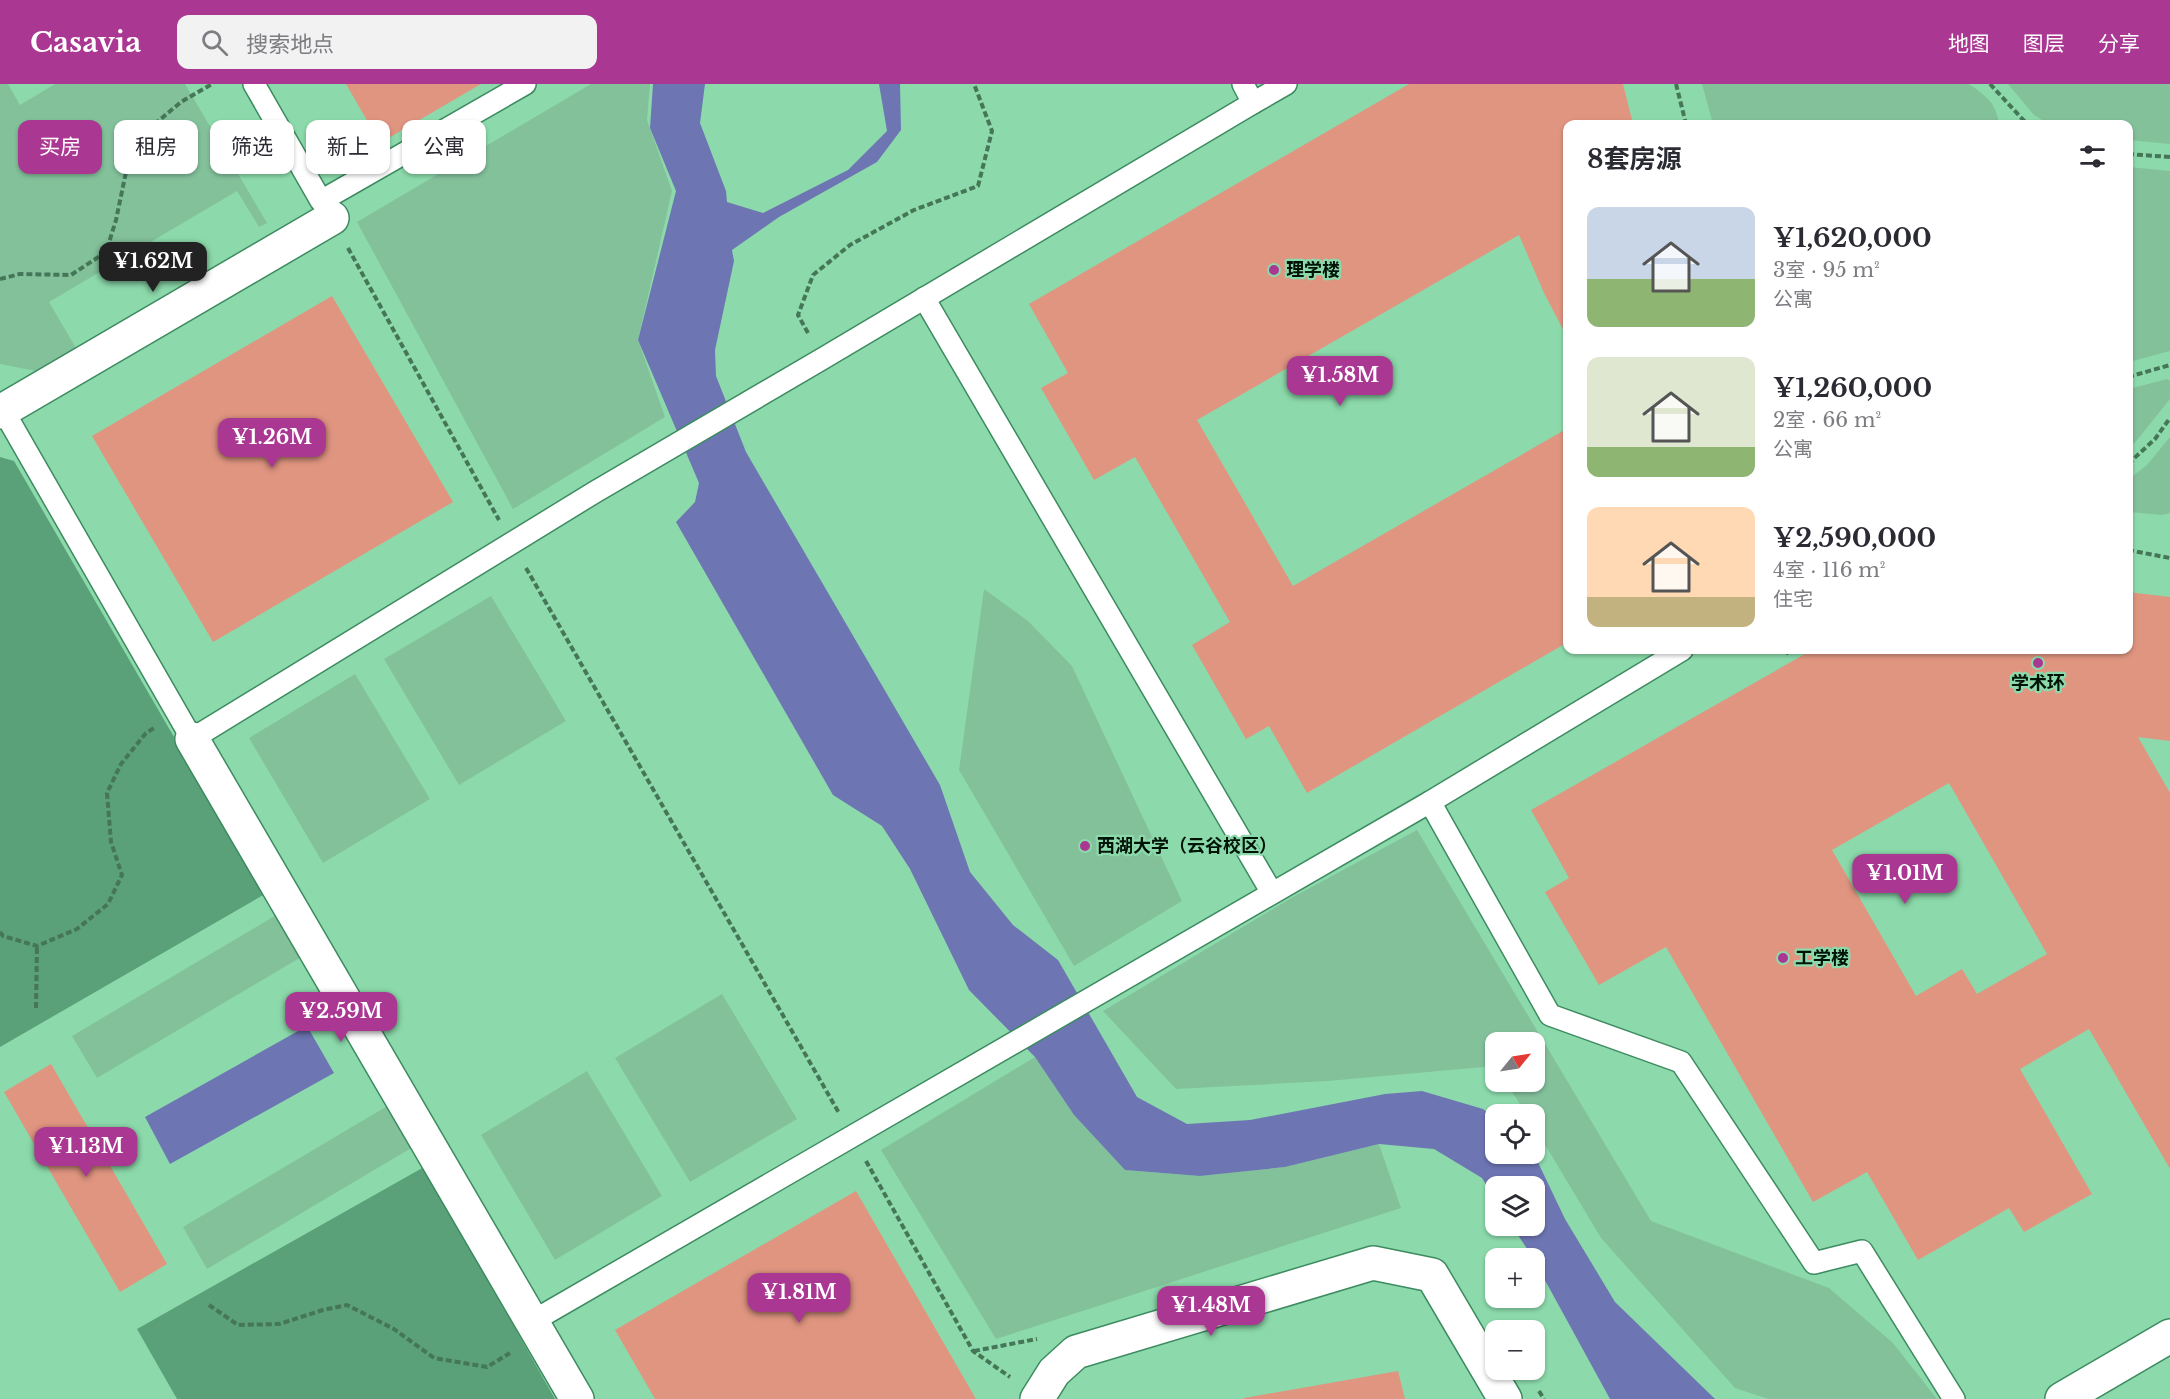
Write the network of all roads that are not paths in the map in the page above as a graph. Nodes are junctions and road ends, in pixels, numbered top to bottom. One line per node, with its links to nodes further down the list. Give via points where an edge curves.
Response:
1 (254, 84): 2 (lane, via 321,201)
2 (525, 84)
3 (1243, 84): 5 (lane)
4 (1286, 84): 5 (lane)
5 (1253, 103): 7 (lane)
6 (332, 218): 8 (street)
7 (924, 298): 10 (lane, via 512,543); 12 (lane)
8 (1, 409): 10 (lane)
9 (1675, 654): 11 (lane)
10 (185, 726): 13 (street)
11 (1430, 802): 12 (lane); 18 (lane, via 1550,1015 1682,1062 1814,1263 1862,1251)
12 (1272, 893): 13 (lane, via 852,1136)
13 (537, 1328): 16 (street)
14 (2170, 1336): 19 (street)
15 (1037, 1398): 17 (street, via 1054,1372 1076,1352 1373,1263 1432,1275)
16 (577, 1399)
17 (1505, 1399)
18 (1954, 1399)
19 (2062, 1399)

